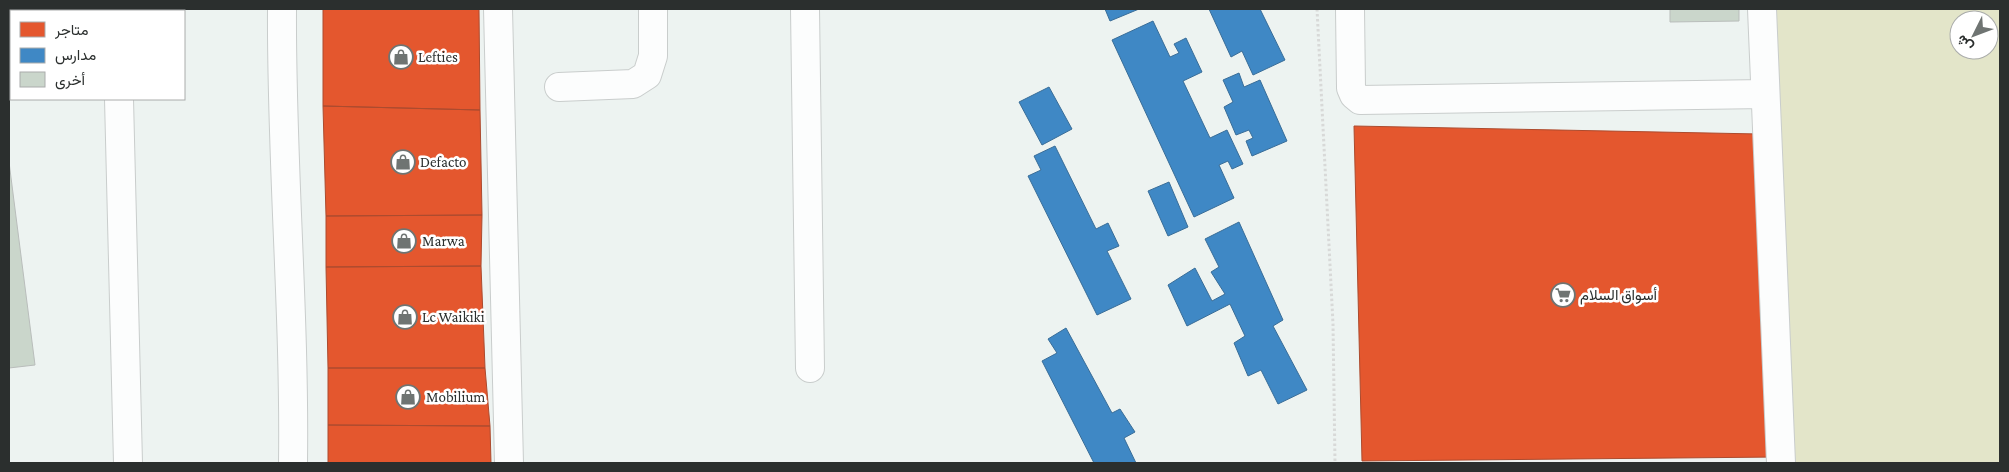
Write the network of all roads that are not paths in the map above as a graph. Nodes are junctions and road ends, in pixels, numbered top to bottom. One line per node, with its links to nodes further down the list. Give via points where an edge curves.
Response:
1 (282, 9): 12 (lane, via 291,266)
2 (498, 9): 13 (lane)
3 (653, 9): 7 (lane, via 652,56 646,75 633,84)
4 (805, 9): 10 (lane)
5 (1350, 9): 8 (lane, via 1351,88 1360,100)
6 (1762, 9): 8 (lane)
7 (559, 88)
8 (1765, 94): 14 (lane)
9 (120, 100): 11 (lane)
10 (810, 368)
11 (128, 463)
12 (293, 463)
13 (509, 463)
14 (1781, 463)

